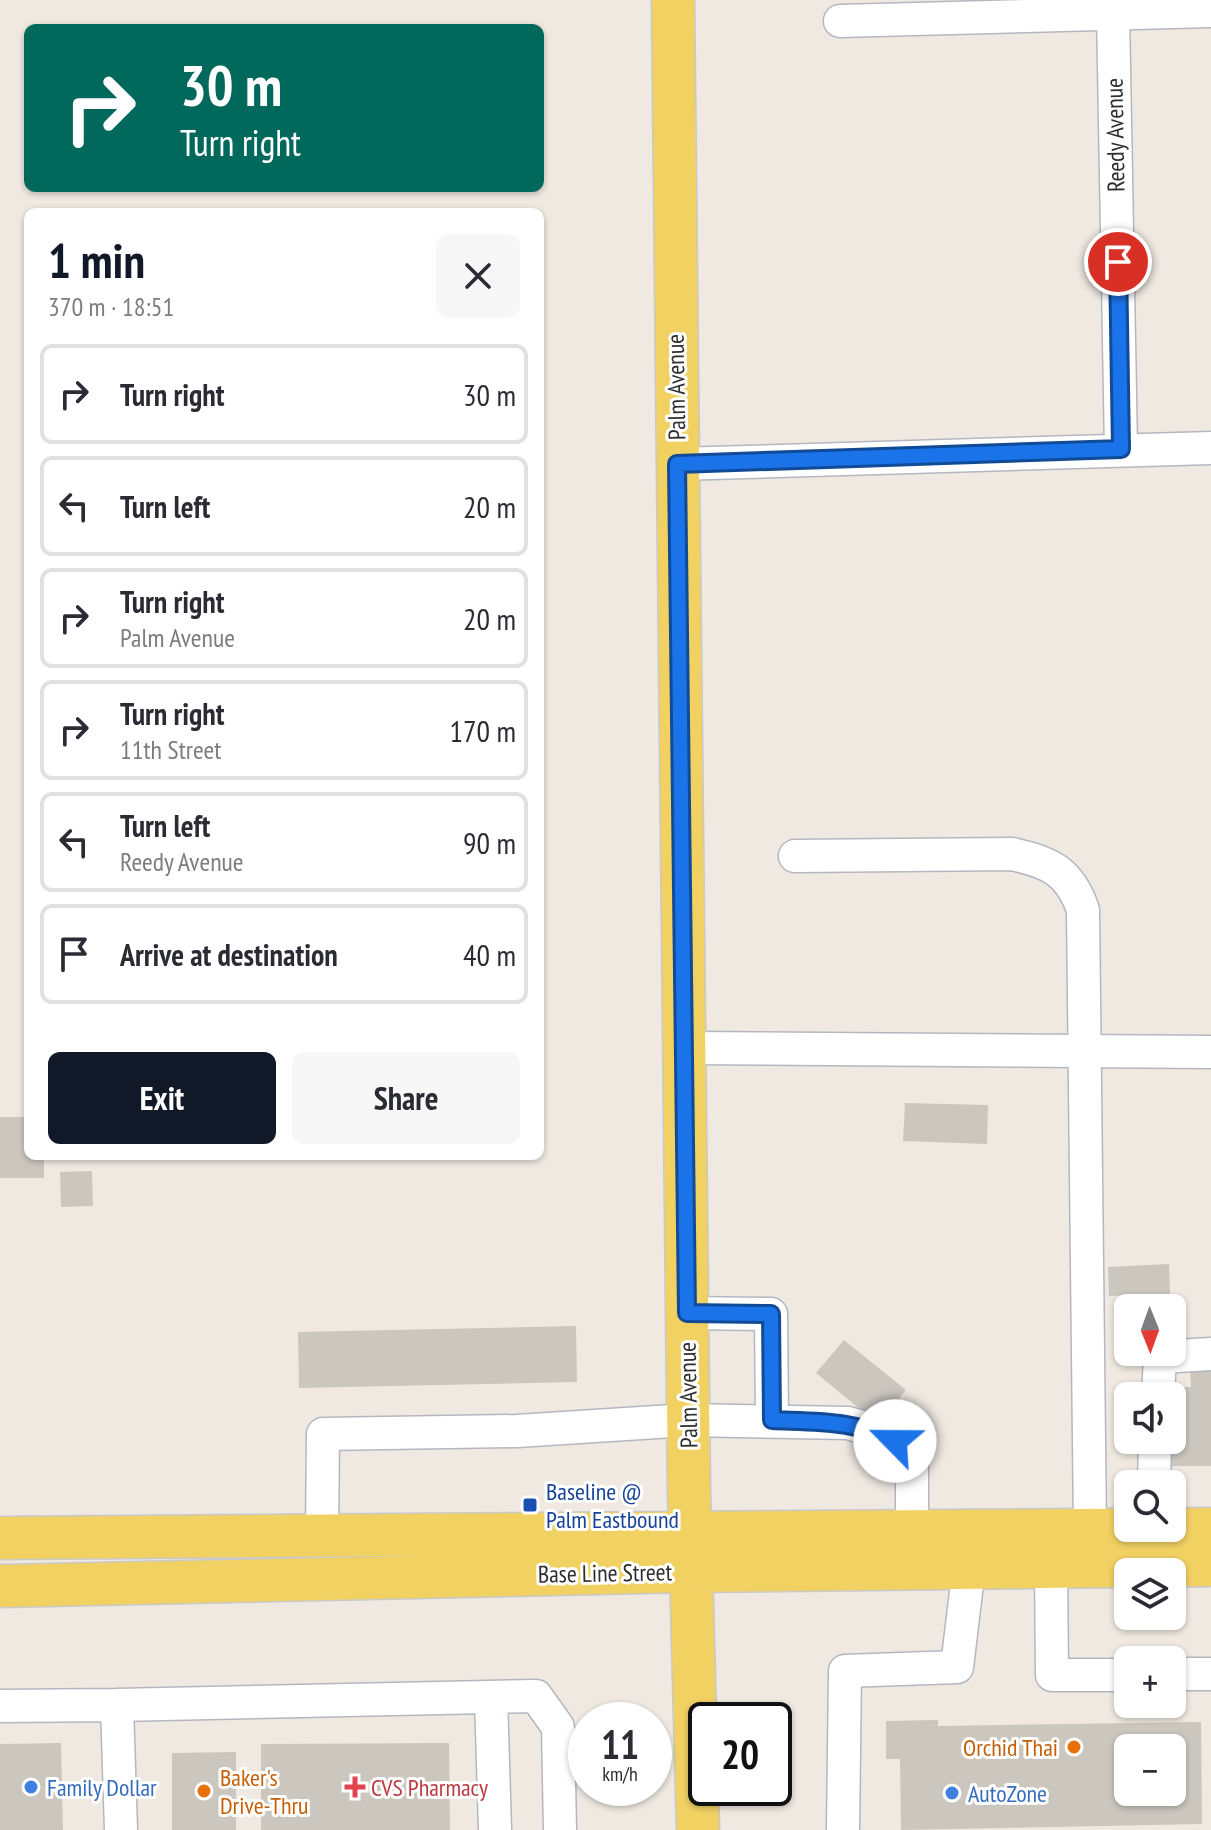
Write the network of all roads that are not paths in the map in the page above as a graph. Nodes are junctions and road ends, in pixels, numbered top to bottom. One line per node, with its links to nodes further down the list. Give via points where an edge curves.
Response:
1 (673, 0): 7 (main road, Palm Avenue)
2 (1211, 11): 3 (street)
3 (1113, 12): 4 (street); 6 (street, Reedy Avenue)
4 (840, 21)
5 (1211, 448): 6 (street)
6 (1121, 449): 7 (street)
7 (677, 464): 9 (main road, Palm Avenue)
8 (795, 856): 10 (street, via 1012,854 1046,861 1076,888 1083,910)
9 (684, 1048): 10 (street); 12 (main road, Palm Avenue)
10 (1083, 1052): 11 (street); 18 (street)
11 (1211, 1052)
12 (687, 1313): 15 (main road, Palm Avenue); 16 (street, via 771,1314)
13 (1211, 1354): 14 (street, via 1160,1357)
14 (1159, 1382)
15 (688, 1420): 16 (street); 21 (street, via 517,1431 323,1434); 26 (main road, Palm Avenue)
16 (772, 1420): 17 (street, via 848,1423 895,1441 912,1460)
17 (912, 1529): 18 (main road, Base Line Street); 26 (main road, Base Line Street)
18 (1090, 1529): 20 (main road, Base Line Street)
19 (1211, 1529): 22 (main road, Base Line Street)
20 (1114, 1533)
21 (322, 1534): 23 (main road, Base Line Street); 26 (main road, Base Line Street); 30 (main road, via 294,1554 176,1569)
22 (1186, 1534)
23 (0, 1538)
24 (1151, 1542): 28 (main road, Base Line Street)
25 (1157, 1542): 27 (main road, Base Line Street)
26 (690, 1550): 29 (main road, Base Line Street); 30 (main road, Base Line Street); 41 (main road, Palm Avenue)
27 (1211, 1565)
28 (1051, 1566): 29 (main road, Base Line Street); 34 (street, via 1052,1675)
29 (969, 1567): 42 (street, via 957,1667 845,1671)
30 (156, 1583): 31 (main road, Base Line Street)
31 (0, 1586)
32 (1186, 1674): 33 (street)
33 (1211, 1674)
34 (1114, 1675)
35 (491, 1697): 36 (street); 39 (street); 40 (street, via 536,1696 558,1727)
36 (117, 1705): 37 (street); 38 (street)
37 (0, 1706)
38 (121, 1830)
39 (495, 1830)
40 (560, 1830)
41 (698, 1830)
42 (843, 1830)

